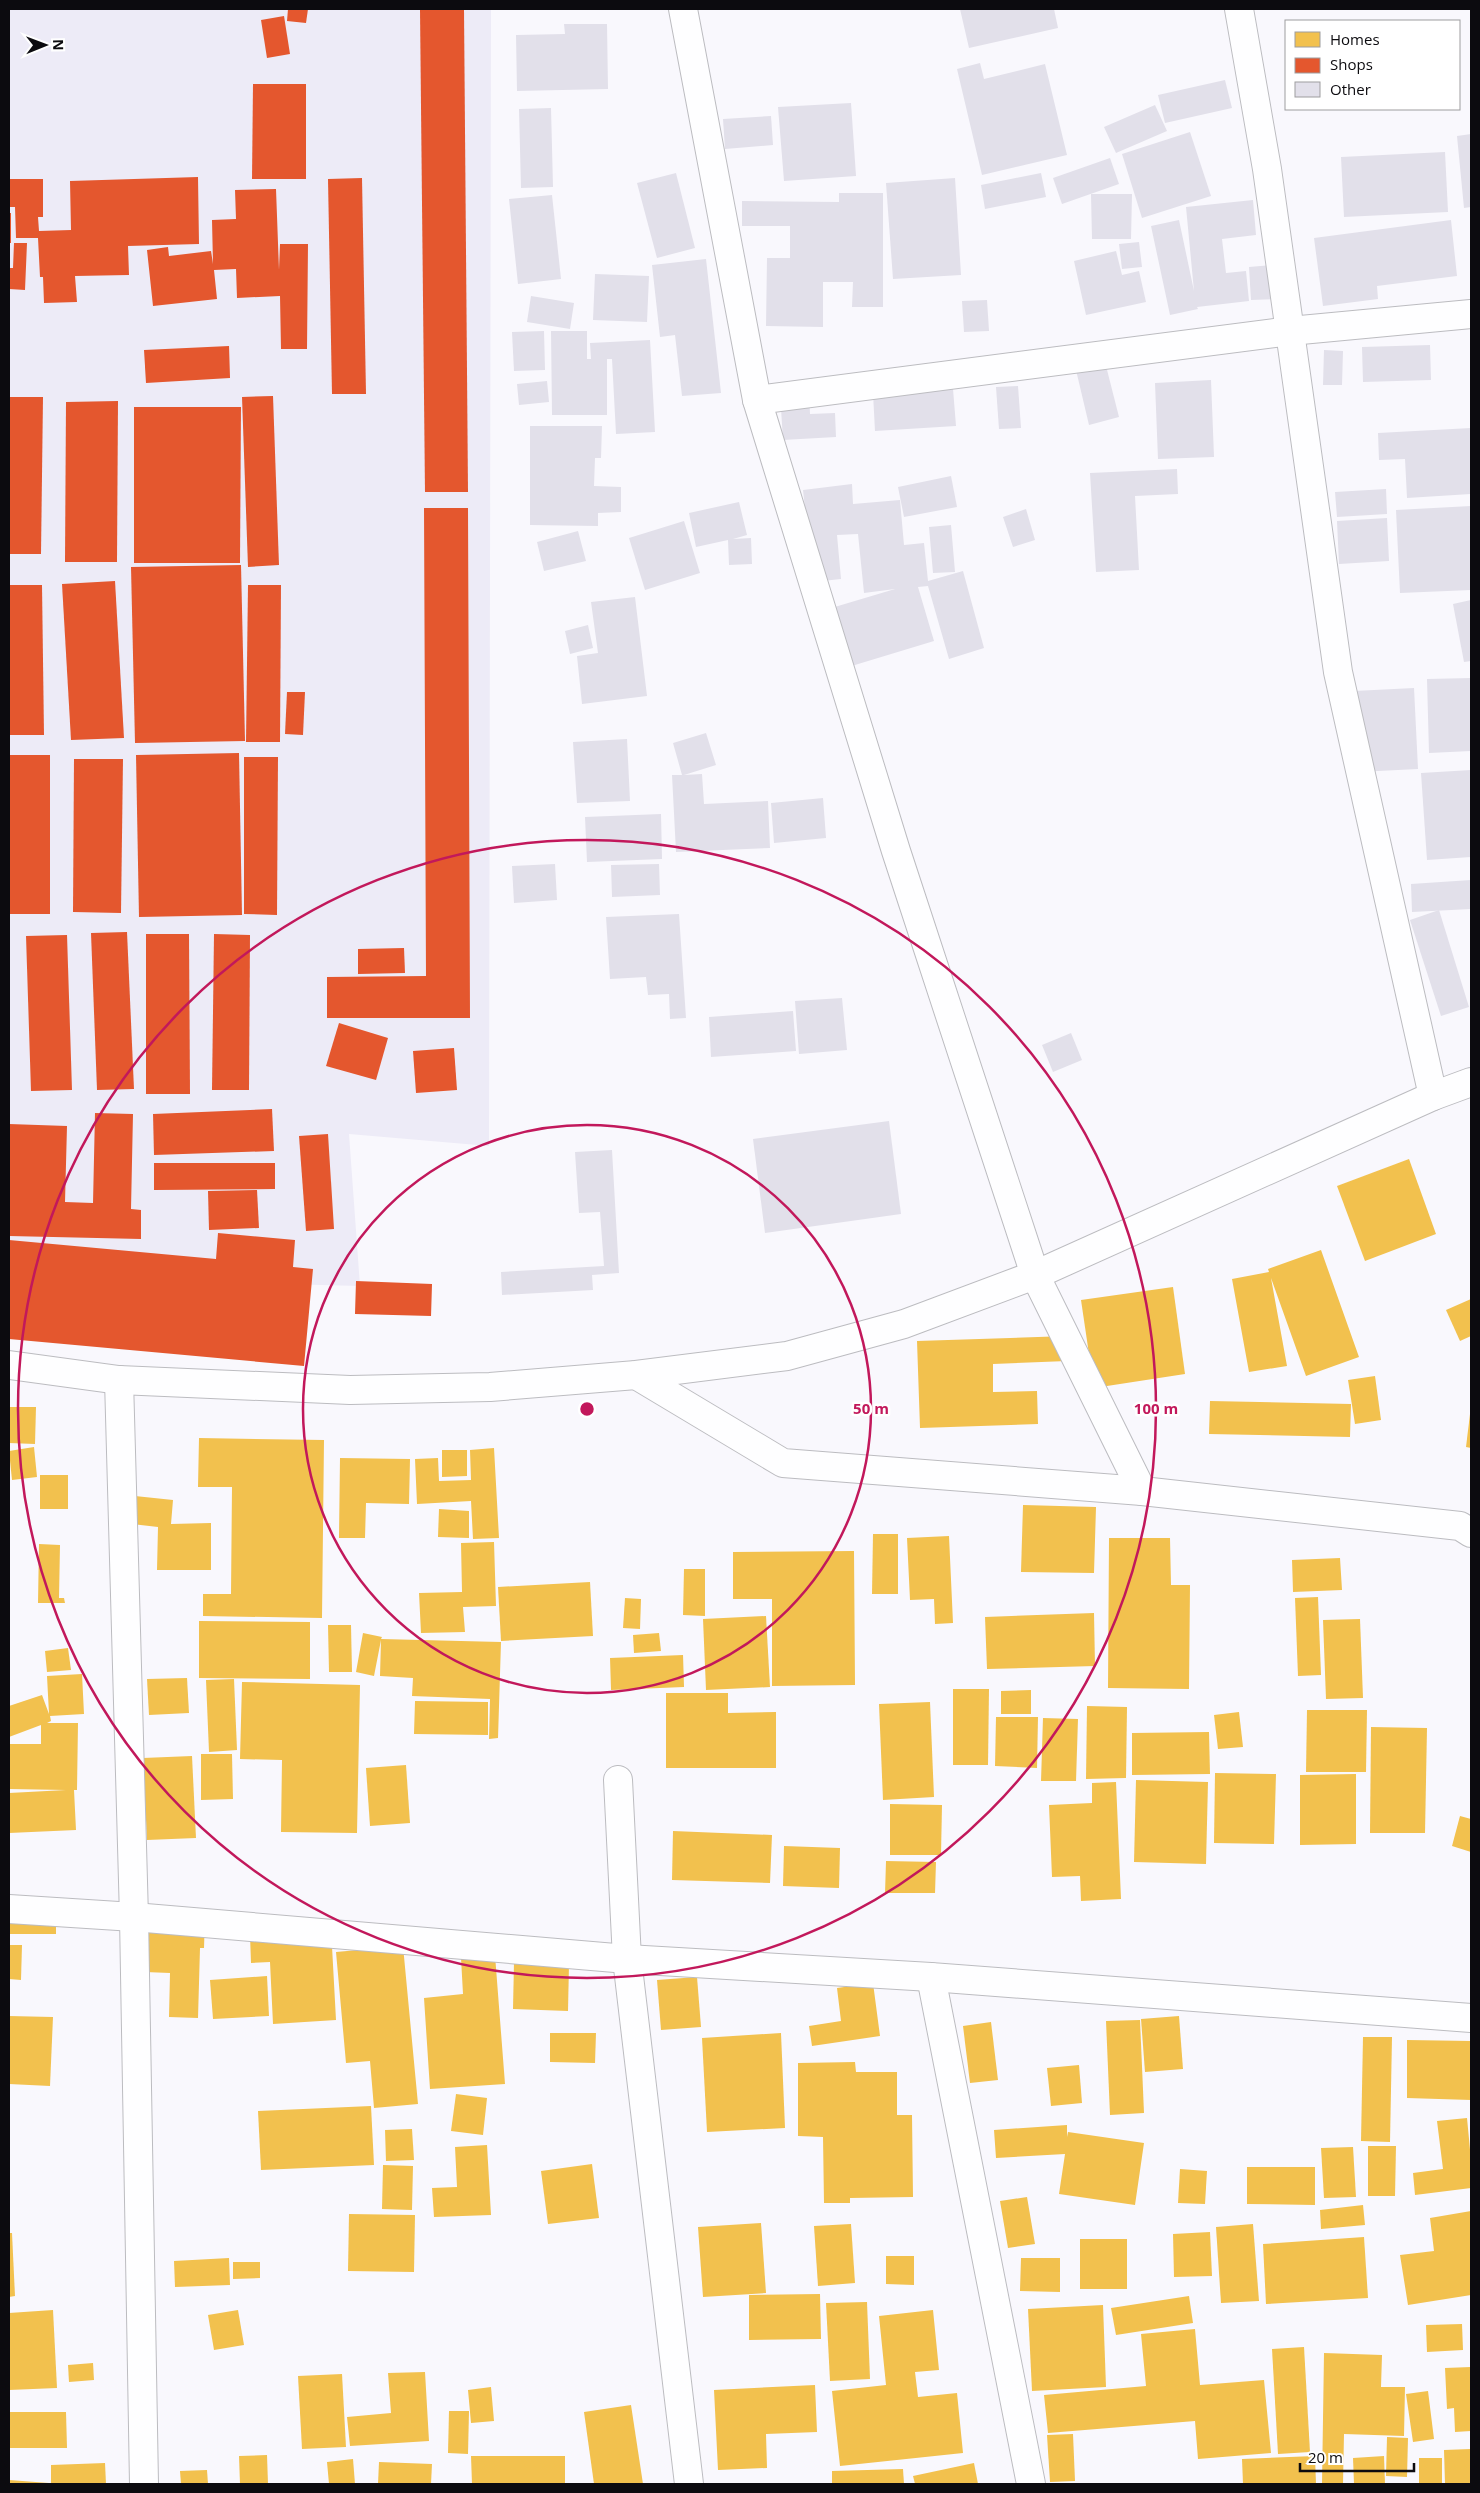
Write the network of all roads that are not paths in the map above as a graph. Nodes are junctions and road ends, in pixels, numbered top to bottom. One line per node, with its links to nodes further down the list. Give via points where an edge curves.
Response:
1 (683, 9): 5 (street)
2 (1239, 9): 4 (street, via 1267,169)
3 (1471, 314): 4 (street)
4 (1290, 331): 5 (street); 7 (street, via 1338,672)
5 (757, 400): 8 (street, via 896,851)
6 (1471, 1082): 7 (street)
7 (1433, 1096): 8 (street)
8 (1035, 1275): 10 (street, via 904,1324 787,1356); 12 (street)
9 (9, 1366): 11 (street)
10 (636, 1375): 11 (street, via 490,1387 350,1390); 12 (street, via 783,1464)
11 (119, 1380): 16 (street)
12 (1142, 1492): 13 (street, via 1460,1526)
13 (1471, 1533)
14 (618, 1780): 17 (street)
15 (9, 1909): 16 (street)
16 (134, 1917): 17 (street); 20 (street)
17 (627, 1959): 18 (street); 21 (street)
18 (931, 1977): 19 (street); 22 (street)
19 (1471, 2018)
20 (144, 2484)
21 (688, 2484)
22 (1032, 2484)

